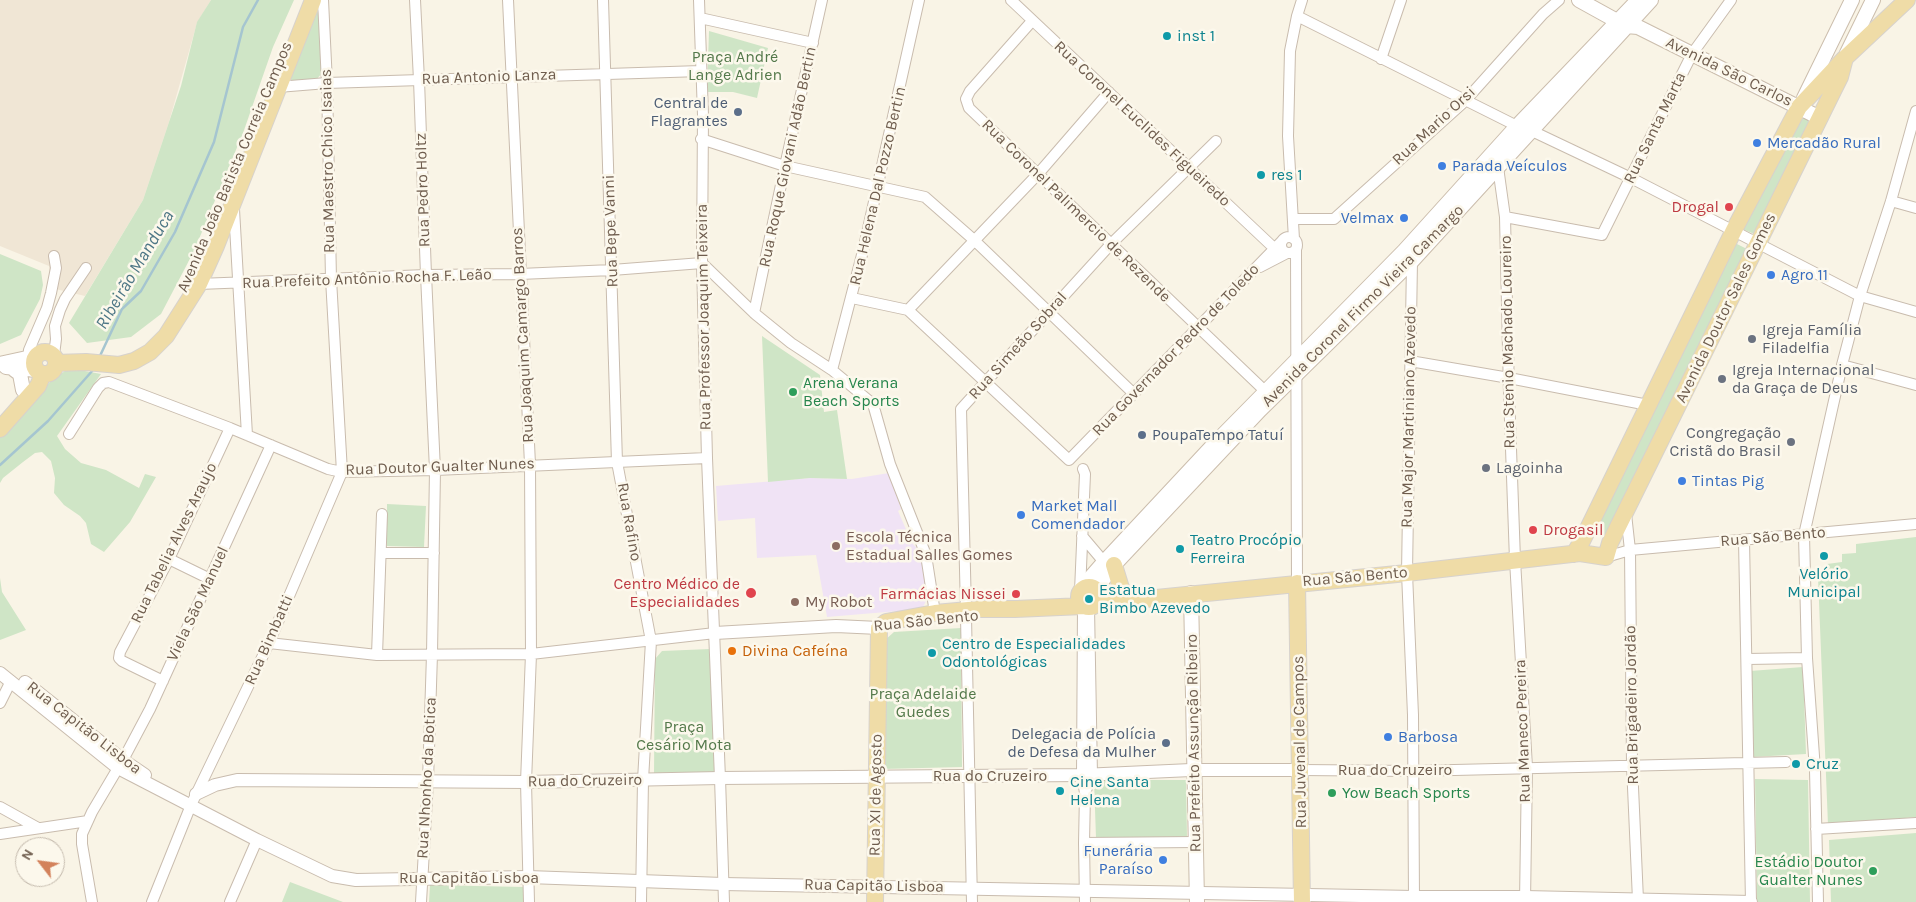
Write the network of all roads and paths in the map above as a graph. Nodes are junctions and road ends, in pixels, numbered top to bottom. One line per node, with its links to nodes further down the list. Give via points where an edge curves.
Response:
1 (305, 0): 84 (main road, Avenida João Batista Correia Campos, via 189,282 163,323 146,342 120,355)
2 (312, 0): 37 (main road, Avenida João Batista Correia Campos)
3 (323, 0): 36 (street, Rua Maestro Chico Isaias)
4 (414, 0): 35 (street, Rua Pedro Holtz)
5 (508, 0): 33 (street, Rua Joaquim Camargo Barros)
6 (603, 0): 32 (street, Rua Bepe Vanni)
7 (699, 0): 24 (street, Rua Professor Joaquim Teixeira)
8 (822, 0): 27 (street, Rua Roque Giovani Adão Bertin)
9 (919, 0): 52 (street, Rua Helena Dal Pozzo Bertin)
10 (1011, 0): 25 (street, Rua Coronel Euclides Figueiredo)
11 (1302, 0): 23 (street)
12 (1401, 0): 30 (street)
13 (1559, 0): 39 (street, Rua Mario Orsi)
14 (1579, 0): 26 (main road, Avenida São Carlos)
15 (1596, 0): 26 (main road, Avenida São Carlos)
16 (1638, 0): 26 (main road, Avenida Coronel Firmo Vieira Camargo)
17 (1651, 0): 26 (main road, Avenida Coronel Firmo Vieira Camargo)
18 (1731, 0): 28 (street, Rua Santa Marta)
19 (1852, 0): 40 (main road, Avenida Doutor Sales Gomes)
20 (1873, 0): 29 (main road, Avenida Doutor Sales Gomes)
21 (1907, 0): 29 (main road)
22 (1916, 2): 34 (main road)
23 (1297, 16): 30 (street); 57 (street, via 1290,51 1288,136)
24 (700, 18): 27 (street); 31 (street, Rua Professor Joaquim Teixeira)
25 (1032, 21): 38 (street, Rua Coronel Euclides Figueiredo); 50 (street, Rua Coronel Palimercio de Rezende, via 966,99 969,108)
26 (1628, 21): 28 (main road, Avenida São Carlos); 43 (main road, Avenida Coronel Firmo Vieira Camargo); 44 (main road, Avenida Coronel Firmo Vieira Camargo)
27 (813, 43): 48 (street, Rua Roque Giovani Adão Bertin)
28 (1692, 54): 40 (main road, Avenida São Carlos); 51 (street, Rua Santa Marta)
29 (1845, 58): 34 (main road, Avenida Doutor Sales Gomes); 40 (main road, Avenida Doutor Sales Gomes)
30 (1381, 59): 39 (street)
31 (701, 71): 32 (street, Rua Antonio Lanza); 45 (street, Rua Professor Joaquim Teixeira)
32 (606, 73): 33 (street, Rua Antonio Lanza); 68 (street, Rua Bepe Vanni)
33 (512, 76): 35 (street, Rua Antonio Lanza); 70 (street, Rua Joaquim Camargo Barros)
34 (1840, 77): 42 (main road, Avenida Doutor Sales Gomes)
35 (419, 80): 36 (street, Rua Antonio Lanza); 71 (street, Rua Pedro Holtz)
36 (327, 82): 37 (street, Rua Antonio Lanza); 72 (street, Rua Maestro Chico Isaias)
37 (278, 86): 53 (main road, Avenida João Batista Correia Campos)
38 (1109, 92): 49 (street, Rua Coronel Euclides Figueiredo); 50 (street)
39 (1464, 101): 43 (street); 57 (street, Rua Mario Orsi, via 1334,219)
40 (1800, 107): 42 (main road, Avenida São Carlos); 58 (main road, Avenida Doutor Sales Gomes)
41 (1916, 111): 54 (street)
42 (1820, 118): 60 (main road, Avenida Doutor Sales Gomes)
43 (1517, 126): 47 (main road, Avenida Coronel Firmo Vieira Camargo)
44 (1532, 131): 47 (main road, Avenida Coronel Firmo Vieira Camargo); 51 (street)
45 (701, 139): 48 (street); 66 (street, Rua Professor Joaquim Teixeira)
46 (1216, 141): 49 (street, Rua Simeão Sobral)
47 (1493, 163): 56 (street, Rua Stenio Machado Loureiro); 65 (main road, Avenida Coronel Firmo Vieira Camargo)
48 (784, 166): 52 (street); 80 (street, Rua Roque Giovani Adão Bertin)
49 (1187, 168): 61 (street, Rua Simeão Sobral); 63 (street, Rua Coronel Euclides Figueiredo)
50 (1038, 174): 59 (street); 61 (street, Rua Coronel Palimercio de Rezende)
51 (1631, 178): 56 (street, Rua Santa Marta, via 1602,235); 58 (street)
52 (878, 187): 59 (street, via 925,197); 76 (street, Rua Helena Dal Pozzo Bertin)
53 (234, 201): 73 (street); 74 (main road, Avenida João Batista Correia Campos)
54 (1891, 201): 55 (street); 75 (street)
55 (1916, 208)
56 (1505, 217): 91 (street, Rua Stenio Machado Loureiro)
57 (1293, 219): 62 (street)
58 (1734, 230): 60 (street); 97 (main road, Avenida Doutor Sales Gomes)
59 (974, 240): 77 (street); 78 (street)
60 (1758, 242): 75 (street); 110 (main road, Avenida Doutor Sales Gomes)
61 (1111, 244): 78 (street, Rua Simeão Sobral); 81 (street, Rua Coronel Palimercio de Rezende)
62 (1292, 247): 63 (street, Rua Governador Pedro de Toledo, via 1286,237); 69 (street); 82 (street)
63 (1274, 248): 69 (street, Rua Governador Pedro de Toledo)
64 (54, 256): 86 (street, via 56,268 51,293 29,350)
65 (1408, 256): 82 (main road, Avenida Coronel Firmo Vieira Camargo); 85 (street, Rua Major Martiniano Azevedo); 90 (main road, Avenida Coronel Firmo Vieira Camargo)
66 (702, 263): 68 (street, Rua Prefeito Antônio Rocha F. Leão); 80 (street); 104 (street, Rua Professor Joaquim Teixeira)
67 (86, 268): 83 (street, via 60,310 55,326)
68 (612, 270): 70 (street, Rua Prefeito Antônio Rocha F. Leão); 105 (street, Rua Bepe Vanni)
69 (1251, 273): 81 (street, Rua Governador Pedro de Toledo)
70 (520, 274): 71 (street, Rua Prefeito Antônio Rocha F. Leão); 106 (street, Rua Joaquim Camargo Barros)
71 (426, 275): 72 (street, Rua Prefeito Antônio Rocha F. Leão); 108 (street, Rua Pedro Holtz)
72 (331, 280): 73 (street, Rua Prefeito Antônio Rocha F. Leão); 109 (street, Rua Maestro Chico Isaias)
73 (238, 283): 74 (street, Rua Prefeito Antônio Rocha F. Leão); 102 (street)
74 (199, 284): 84 (main road, Avenida João Batista Correia Campos, via 166,336 150,352 134,361 119,364)
75 (1860, 296): 79 (street); 87 (street)
76 (852, 298): 77 (street); 89 (street, Rua Helena Dal Pozzo Bertin)
77 (908, 310): 92 (street)
78 (1048, 312): 92 (street, Rua Simeão Sobral); 96 (street)
79 (1916, 312)
80 (754, 313): 89 (street)
81 (1198, 327): 95 (street, Rua Coronel Palimercio de Rezende); 96 (street, Rua Governador Pedro de Toledo)
82 (1296, 358): 90 (street); 95 (main road, Avenida Coronel Firmo Vieira Camargo)
83 (55, 359): 84 (main road, Avenida João Batista Correia Campos); 86 (main road, via 52,372)
84 (96, 359)
85 (1410, 361): 91 (street); 124 (street, Rua Major Martiniano Azevedo)
86 (36, 364): 88 (main road); 94 (main road); 100 (main road, via 38,386)
87 (1842, 365): 93 (street); 113 (street)
88 (4, 366): 94 (main road, via 20,374)
89 (832, 370): 130 (street, via 873,404 890,464 926,555)
90 (1297, 374): 123 (main road, Avenida Coronel Firmo Vieira Camargo); 126 (street)
91 (1509, 378): 97 (street); 122 (street, Rua Stenio Machado Loureiro)
92 (986, 383): 96 (street, Rua Governador Pedro de Toledo, via 1069,460); 131 (street, Rua Simeão Sobral, via 961,409)
93 (1916, 385)
94 (22, 390): 98 (main road)
95 (1265, 391): 123 (main road, Avenida Coronel Firmo Vieira Camargo)
96 (1133, 393)
97 (1648, 406): 120 (main road, Avenida Doutor Sales Gomes)
98 (0, 416)
99 (230, 428): 101 (street, Rua Doutor Gualter Nunes, via 109,382 98,388); 102 (street, Rua Doutor Gualter Nunes); 121 (street, Rua Tabelia Alves Araujo)
100 (0, 429)
101 (69, 434)
102 (247, 435): 103 (street, Rua Doutor Gualter Nunes)
103 (270, 445): 109 (street, Rua Doutor Gualter Nunes); 125 (street, Viela São Manuel)
104 (707, 458): 105 (street, Rua Doutor Gualter Nunes); 134 (street, Rua Professor Joaquim Teixeira)
105 (618, 462): 106 (street, Rua Doutor Gualter Nunes); 135 (street, Rua Rafino)
106 (530, 464): 108 (street, Rua Doutor Gualter Nunes); 138 (street, Rua Joaquim Camargo Barros)
107 (1083, 468): 114 (street)
108 (435, 470): 109 (street, Rua Doutor Gualter Nunes); 119 (street, Rua Pedro Holtz)
109 (342, 472): 136 (street, Rua Bimbatti)
110 (1626, 511): 116 (main road, Avenida Doutor Sales Gomes); 117 (street, Rua Brigadeiro Jordão)
111 (382, 514): 118 (street)
112 (1916, 524): 113 (street, Rua São Bento)
113 (1804, 534): 115 (street, Rua São Bento); 140 (street)
114 (1082, 536): 123 (street); 128 (street)
115 (1744, 540): 117 (street, Rua São Bento); 141 (street)
116 (1608, 550): 117 (street, Rua São Bento); 120 (main road, Rua São Bento)
117 (1630, 550): 150 (street, Rua Brigadeiro Jordão)
118 (381, 553): 119 (street); 139 (street)
119 (434, 553): 137 (street, Rua Nhonho da Botica)
120 (1577, 553): 122 (main road, Rua São Bento)
121 (169, 559): 125 (street); 145 (street, Rua Tabelia Alves Araujo, via 119,658)
122 (1515, 560): 124 (main road, Rua São Bento); 151 (street, Rua Maneco Pereira)
123 (1109, 564): 128 (main road, Avenida Coronel Firmo Vieira Camargo, via 1090,578); 129 (main road)
124 (1407, 573): 126 (main road, Rua São Bento); 154 (street, Rua Major Martiniano Azevedo)
125 (210, 579): 145 (street, Viela São Manuel)
126 (1297, 583): 127 (main road, Rua São Bento); 153 (main road, Rua Juvenal de Campos)
127 (1191, 593): 129 (main road, Rua São Bento); 152 (main road, Rua Prefeito Assunção Ribeiro)
128 (1088, 597): 129 (main road, Rua São Bento); 131 (main road, Rua São Bento, via 1053,607); 155 (street)
129 (1130, 601)
130 (935, 613): 131 (main road, Rua São Bento); 132 (street, Rua São Bento); 133 (main road, via 886,622)
131 (966, 613): 133 (main road, Rua São Bento); 156 (street)
132 (836, 626): 133 (street, Rua São Bento); 134 (street, Rua São Bento)
133 (879, 628): 157 (main road, Rua XI de Agosto)
134 (714, 633): 135 (street); 158 (street, Rua Professor Joaquim Teixeira)
135 (651, 641): 138 (street); 159 (street, Rua Rafino)
136 (269, 643): 139 (street); 162 (street, Rua Bimbatti)
137 (432, 654): 138 (street); 139 (street); 160 (street, Rua Nhonho da Botica)
138 (531, 654): 161 (street, Rua Joaquim Camargo Barros)
139 (377, 655)
140 (1807, 658): 141 (street); 167 (street)
141 (1747, 660): 147 (street)
142 (0, 665): 149 (street, Rua Capitão Lisboa, via 70,718)
143 (0, 673): 144 (street, Rua Capitão Lisboa)
144 (11, 681): 146 (street); 149 (street, Rua Capitão Lisboa)
145 (162, 681): 149 (street, Viela São Manuel)
146 (0, 703)
147 (1748, 762): 148 (street, Rua do Cruzeiro); 150 (street, Rua do Cruzeiro); 193 (street)
148 (1786, 762)
149 (120, 764): 162 (street, Rua Capitão Lisboa, via 167,793); 164 (street, Viela São Manuel)
150 (1632, 765): 151 (street, Rua do Cruzeiro); 183 (street, Rua Brigadeiro Jordão)
151 (1527, 767): 154 (street, Rua do Cruzeiro); 181 (street, Rua Maneco Pereira)
152 (1194, 770): 153 (street, Rua do Cruzeiro); 155 (street, Rua do Cruzeiro); 170 (main road, Rua Prefeito Assunção Ribeiro)
153 (1301, 770): 154 (street, Rua do Cruzeiro); 180 (main road, Rua Juvenal de Campos)
154 (1414, 771): 182 (street, Rua Major Martiniano Azevedo)
155 (1087, 775): 156 (street, Rua do Cruzeiro); 171 (street)
156 (970, 776): 157 (street, Rua do Cruzeiro); 177 (street)
157 (877, 777): 158 (street, Rua do Cruzeiro); 176 (main road, Rua XI de Agosto)
158 (720, 778): 159 (street, Rua do Cruzeiro); 175 (street, Rua Professor Joaquim Teixeira)
159 (643, 780): 161 (street, Rua do Cruzeiro); 174 (street, Rua Rafino)
160 (428, 781): 161 (street, Rua do Cruzeiro); 162 (street, Rua do Cruzeiro, via 237,780 215,785); 173 (street, Rua Nhonho da Botica)
161 (526, 782): 172 (street, Rua Joaquim Camargo Barros)
162 (194, 800): 169 (street, Rua Capitão Lisboa); 185 (street, Rua Bimbatti)
163 (0, 806): 166 (street)
164 (88, 821): 166 (street); 184 (street, Viela São Manuel, via 82,834 82,844)
165 (1916, 823): 167 (street)
166 (38, 828): 168 (street)
167 (1816, 828): 194 (street)
168 (0, 834)
169 (257, 840): 173 (street, Rua Capitão Lisboa, via 332,876 356,880); 186 (street)
170 (1195, 842): 171 (street); 179 (main road, Rua Prefeito Assunção Ribeiro)
171 (1084, 843): 178 (street)
172 (528, 877): 173 (street, Rua Capitão Lisboa); 174 (street, Rua Capitão Lisboa); 188 (street, Rua Joaquim Camargo Barros)
173 (422, 878): 187 (street, Rua Nhonho da Botica)
174 (642, 881): 175 (street, Rua Capitão Lisboa); 189 (street, Rua Rafino)
175 (722, 884): 176 (street, Rua Capitão Lisboa); 190 (street, Rua Professor Joaquim Teixeira)
176 (875, 886): 177 (street, Rua Capitão Lisboa); 191 (main road, Rua XI de Agosto)
177 (972, 888): 178 (street, Rua Capitão Lisboa); 192 (street)
178 (1085, 896): 179 (street, Rua Capitão Lisboa)
179 (1196, 897): 180 (street, Rua Capitão Lisboa)
180 (1302, 898): 182 (street, Rua Capitão Lisboa)
181 (1525, 899): 182 (street, Rua Capitão Lisboa); 183 (street, Rua Capitão Lisboa)
182 (1414, 900)
183 (1638, 900): 193 (street, Rua Capitão Lisboa)
184 (92, 902)
185 (152, 902)
186 (230, 902)
187 (421, 902)
188 (529, 902)
189 (641, 902)
190 (724, 902)
191 (875, 902)
192 (972, 902)
193 (1751, 902)
194 (1818, 902)

